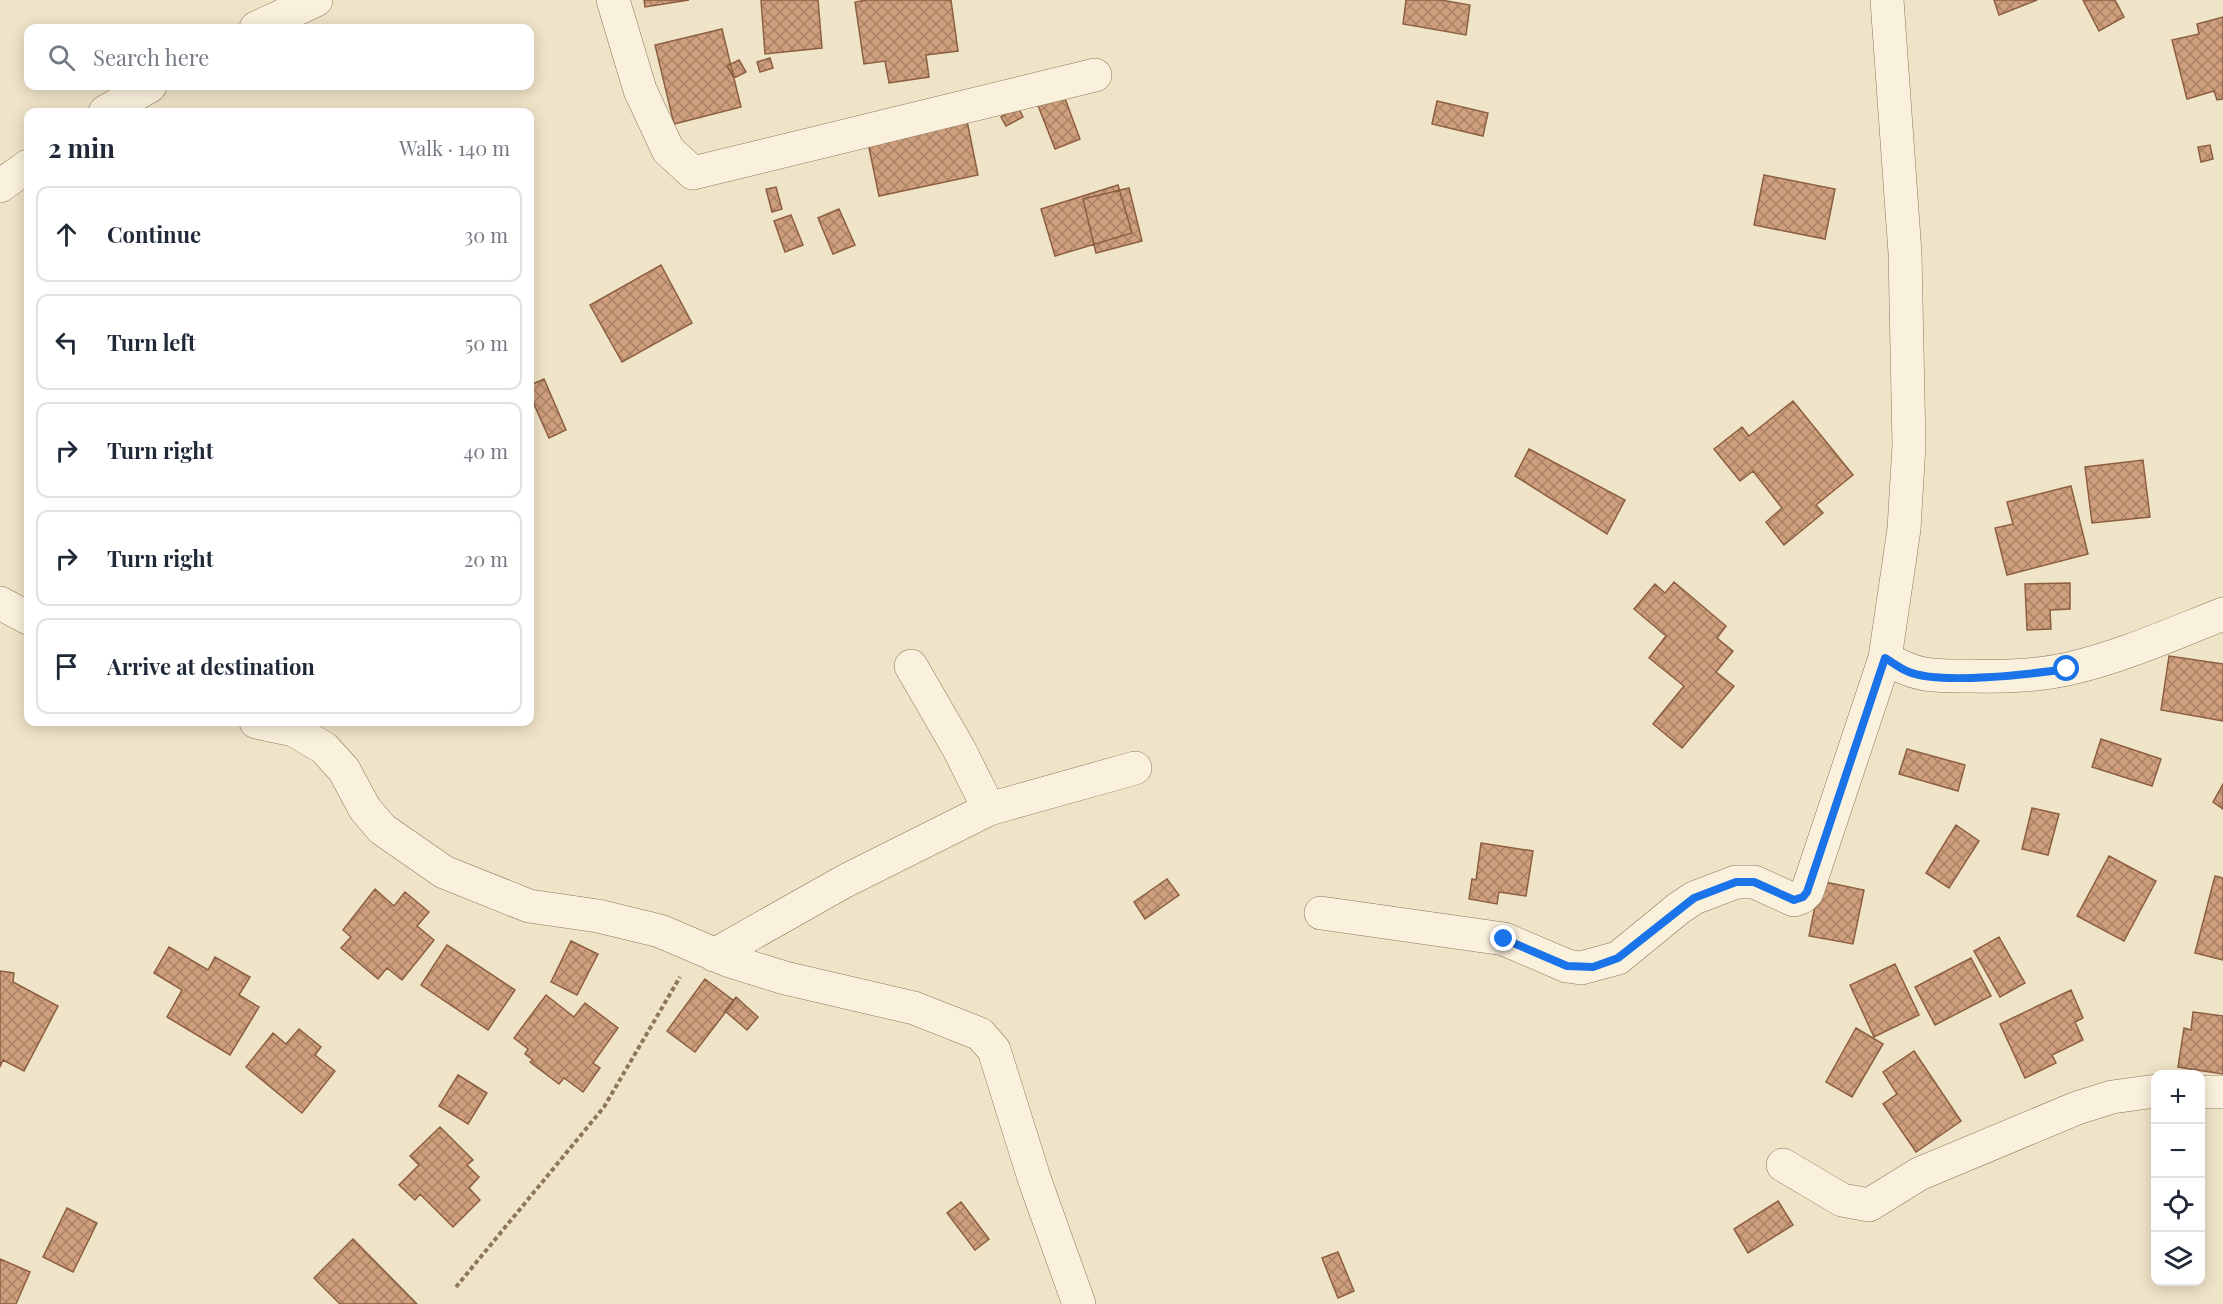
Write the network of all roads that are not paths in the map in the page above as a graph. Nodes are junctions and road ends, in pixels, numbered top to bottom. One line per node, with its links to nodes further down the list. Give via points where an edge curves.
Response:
1 (316, 0): 4 (street)
2 (613, 0): 5 (street, via 645,100 668,150 693,172)
3 (1887, 0): 13 (street, via 1905,253 1909,445 1904,529)
4 (265, 24)
5 (1095, 75)
6 (143, 90): 7 (street)
7 (112, 108)
8 (24, 169): 9 (street)
9 (0, 186)
10 (0, 603): 12 (street)
11 (2223, 614): 13 (street, via 2123,653 2067,669 2023,675 1934,676 1910,673)
12 (24, 616)
13 (1885, 658): 18 (street, via 1803,897 1794,900 1754,882 1736,882 1694,898 1618,958 1581,968 1567,966 1504,939)
14 (911, 666): 17 (street)
15 (275, 726): 19 (street, via 294,730 324,748 344,770 365,809 382,829 444,872 529,906 598,916 660,931)
16 (1136, 768): 17 (street)
17 (989, 809): 19 (street)
18 (1321, 913)
19 (706, 951): 24 (street, via 785,978 914,1008 980,1034 994,1050)
20 (2151, 1092): 23 (street, via 2112,1097 2077,1108 1918,1174 1869,1205 1842,1200)
21 (2205, 1092): 22 (street)
22 (2223, 1092)
23 (1783, 1164)
24 (1079, 1304)

